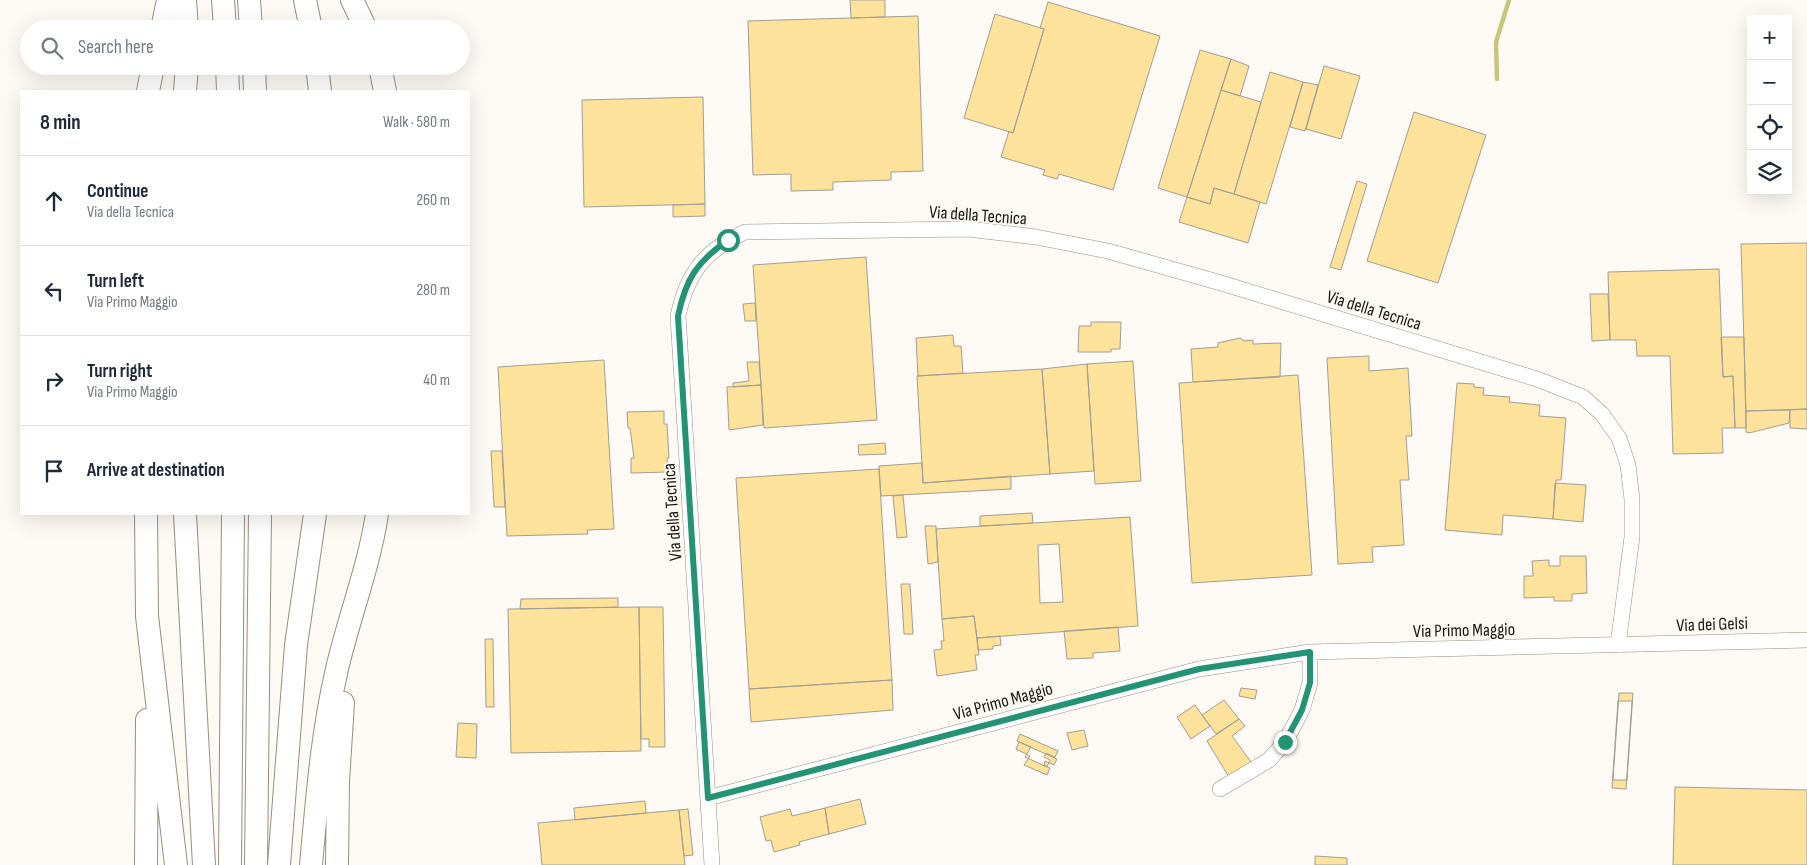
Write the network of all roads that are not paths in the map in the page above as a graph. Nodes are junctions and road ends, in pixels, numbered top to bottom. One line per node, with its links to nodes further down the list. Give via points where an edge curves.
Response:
1 (168, 0): 7 (highway)
2 (185, 0): 8 (highway)
3 (223, 0): 9 (highway)
4 (249, 0): 10 (highway)
5 (305, 0): 11 (highway)
6 (352, 0): 12 (highway)
7 (164, 20)
8 (186, 20)
9 (224, 20)
10 (250, 20)
11 (309, 20)
12 (362, 20)
13 (151, 75): 19 (highway)
14 (186, 75): 20 (highway)
15 (227, 75): 21 (highway)
16 (254, 75): 22 (highway)
17 (318, 75): 23 (highway)
18 (382, 75): 24 (highway)
19 (148, 90)
20 (185, 90)
21 (228, 90)
22 (255, 90)
23 (320, 90)
24 (386, 90)
25 (146, 515): 31 (highway)
26 (184, 515): 40 (highway)
27 (233, 515): 41 (highway)
28 (260, 515): 42 (highway)
29 (315, 515): 43 (highway, via 296,645)
30 (377, 515): 32 (highway)
31 (147, 616): 38 (highway); 39 (highway)
32 (352, 616): 44 (highway, via 337,668 324,737); 45 (highway, via 342,711)
33 (1807, 640): 34 (street, Via dei Gelsi)
34 (1618, 646): 35 (street, Via Primo Maggio); 37 (street, Via della Tecnica, via 1632,537 1628,465 1619,438 1602,414 1583,397 1537,379 1108,251 1036,237 968,229 745,232 707,255 694,271 682,295 678,316)
35 (1310, 652): 36 (street, via 1310,683 1302,710 1285,742 1269,760); 37 (street, Via Primo Maggio, via 1199,669)
36 (1220, 789)
37 (708, 798): 46 (street, Via della Tecnica)
38 (146, 865)
39 (176, 865)
40 (204, 865)
41 (230, 865)
42 (256, 865)
43 (279, 865)
44 (311, 865)
45 (337, 865)
46 (712, 865)

